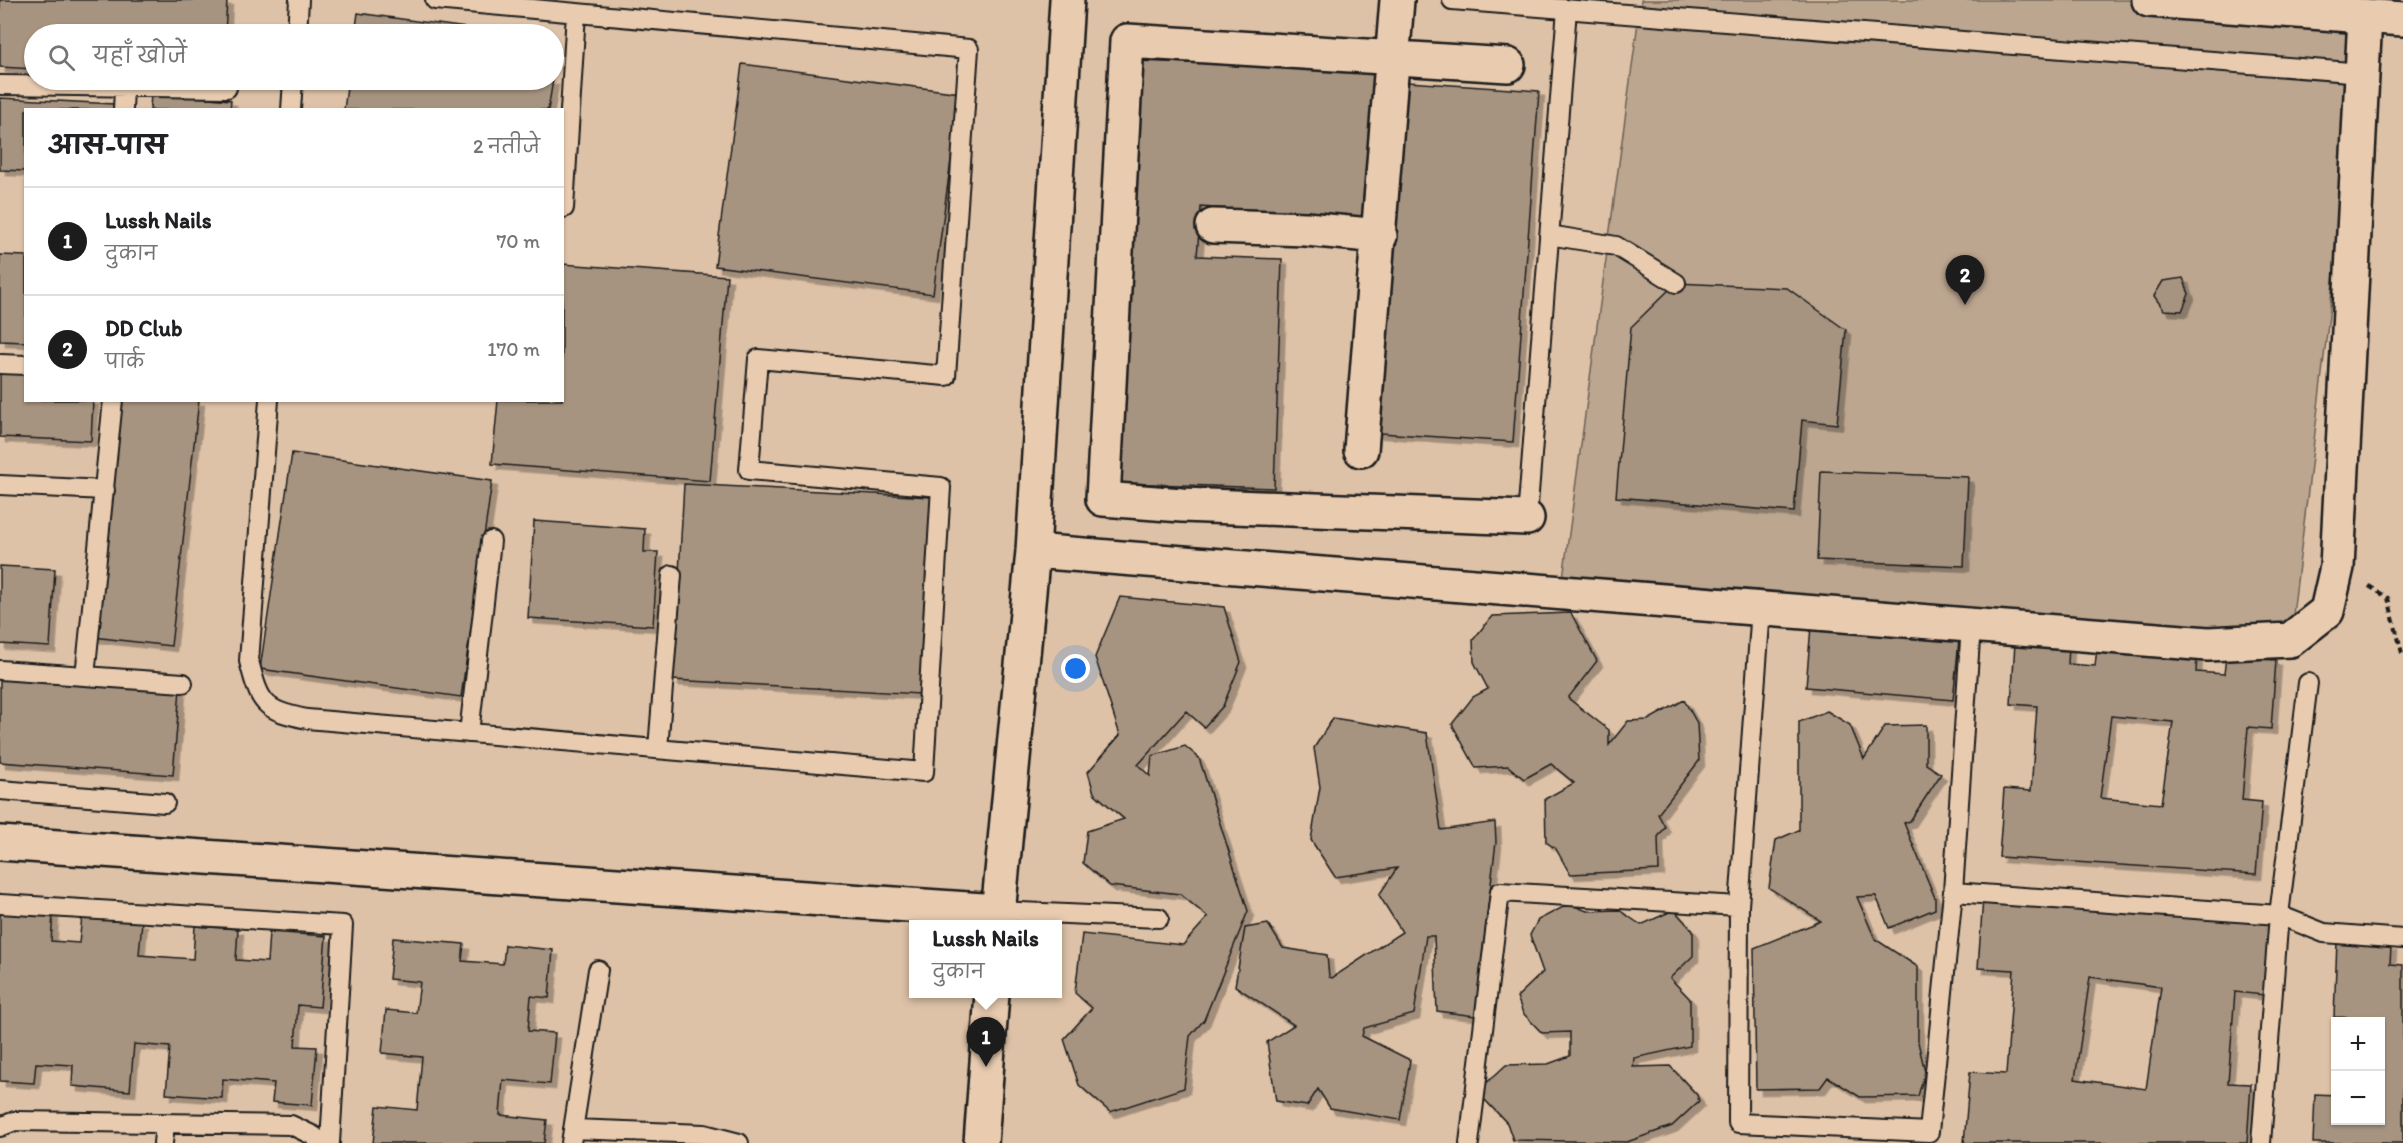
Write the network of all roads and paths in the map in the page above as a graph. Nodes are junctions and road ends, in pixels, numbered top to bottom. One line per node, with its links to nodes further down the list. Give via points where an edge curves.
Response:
1 (299, 0): 11 (lane)
2 (435, 0): 8 (lane)
3 (1067, 0): 35 (street)
4 (1397, 0): 12 (street)
5 (1452, 0): 7 (lane)
6 (2149, 0): 9 (street)
7 (1567, 9): 14 (lane); 23 (lane)
8 (576, 13): 21 (lane); 46 (lane, via 969,49 946,376 758,359 749,470 941,487 924,772)
9 (2365, 16): 10 (street); 14 (street)
10 (2403, 19)
11 (298, 24)
12 (1393, 56): 13 (street); 24 (street); 33 (street, via 1127,41 1103,499)
13 (1508, 65)
14 (2362, 74): 39 (street, via 2337,567 2326,610 2290,640 2208,644)
15 (0, 85): 16 (lane)
16 (24, 85)
17 (124, 90): 19 (lane)
18 (292, 90): 20 (lane)
19 (123, 108)
20 (291, 108)
21 (564, 208)
22 (1213, 226): 24 (street)
23 (1550, 235): 25 (lane, via 1616,246); 33 (lane)
24 (1380, 236): 30 (street)
25 (1676, 283)
26 (0, 364): 27 (lane)
27 (24, 365)
28 (113, 402): 32 (lane)
29 (269, 402): 45 (lane, via 249,661 257,694 276,713 307,719)
30 (1361, 450)
31 (0, 485): 32 (lane)
32 (105, 490): 42 (lane)
33 (1527, 518)
34 (490, 541): 45 (lane)
35 (1033, 551): 38 (street); 54 (street)
36 (672, 575): 46 (lane)
37 (2388, 598): 40 (path)
38 (1761, 609): 39 (street); 52 (lane)
39 (1971, 625): 50 (lane)
40 (2403, 657)
41 (0, 670): 42 (lane)
42 (86, 676): 43 (lane)
43 (183, 683)
44 (2308, 683): 53 (lane)
45 (469, 733): 46 (lane)
46 (658, 749)
47 (0, 790): 48 (lane)
48 (165, 803)
49 (0, 843): 54 (street)
50 (1953, 892): 52 (lane, via 1929,1132 1738,1123); 53 (lane)
51 (0, 904): 64 (lane, via 343,926)
52 (1739, 906): 67 (lane, via 1500,892)
53 (2279, 915): 56 (lane, via 2324,933); 68 (lane)
54 (998, 918): 55 (lane)
55 (1159, 918)
56 (2403, 939)
57 (598, 970): 61 (lane)
58 (992, 998): 66 (street)
59 (165, 1123): 60 (lane, via 15,1120); 62 (lane); 63 (lane, via 291,1125 314,1136)
60 (0, 1127)
61 (572, 1136): 65 (lane, via 704,1134)
62 (163, 1143)
63 (318, 1143)
64 (330, 1143)
65 (739, 1143)
66 (981, 1143)
67 (1470, 1143)
68 (2261, 1143)

